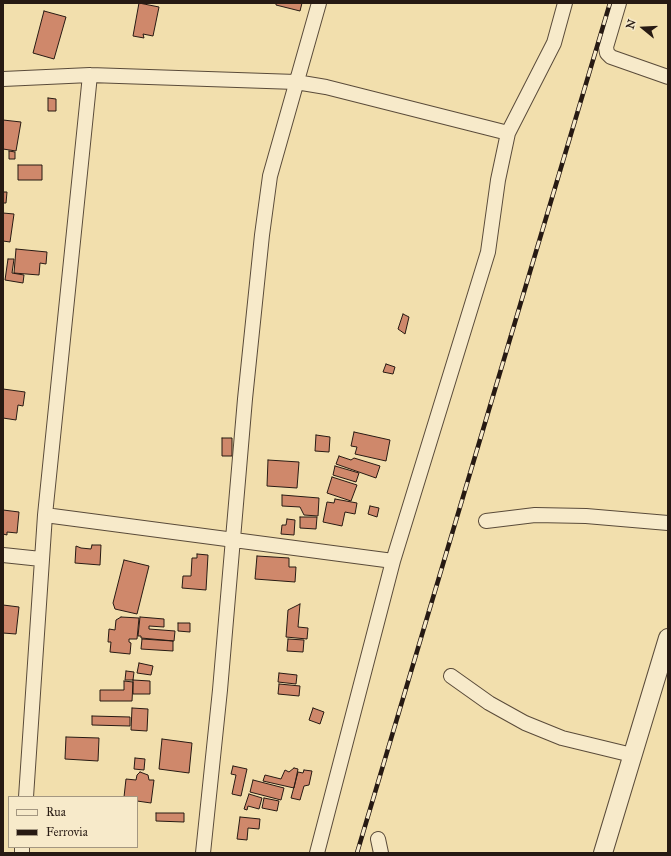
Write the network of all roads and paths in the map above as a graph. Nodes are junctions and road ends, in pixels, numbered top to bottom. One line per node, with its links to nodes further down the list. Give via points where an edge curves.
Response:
1 (319, 3): 7 (street)
2 (566, 3): 8 (street, via 554,43)
3 (619, 3): 5 (street, via 606,47 607,53 611,57)
4 (90, 75): 6 (street); 7 (street); 9 (street)
5 (668, 77)
6 (3, 79)
7 (296, 82): 8 (street, via 326,87); 12 (street, via 270,176)
8 (508, 132): 15 (street, via 488,252)
9 (45, 514): 12 (street); 14 (street)
10 (486, 521): 11 (street, via 535,515 586,516)
11 (668, 523)
12 (232, 540): 15 (street); 20 (street)
13 (3, 555): 14 (street)
14 (41, 559): 19 (street)
15 (393, 561): 21 (street)
16 (668, 638): 18 (street)
17 (451, 676): 18 (street, via 524,723 562,738)
18 (632, 755): 22 (street)
19 (26, 796)
20 (203, 853)
21 (317, 853)
22 (603, 853)

